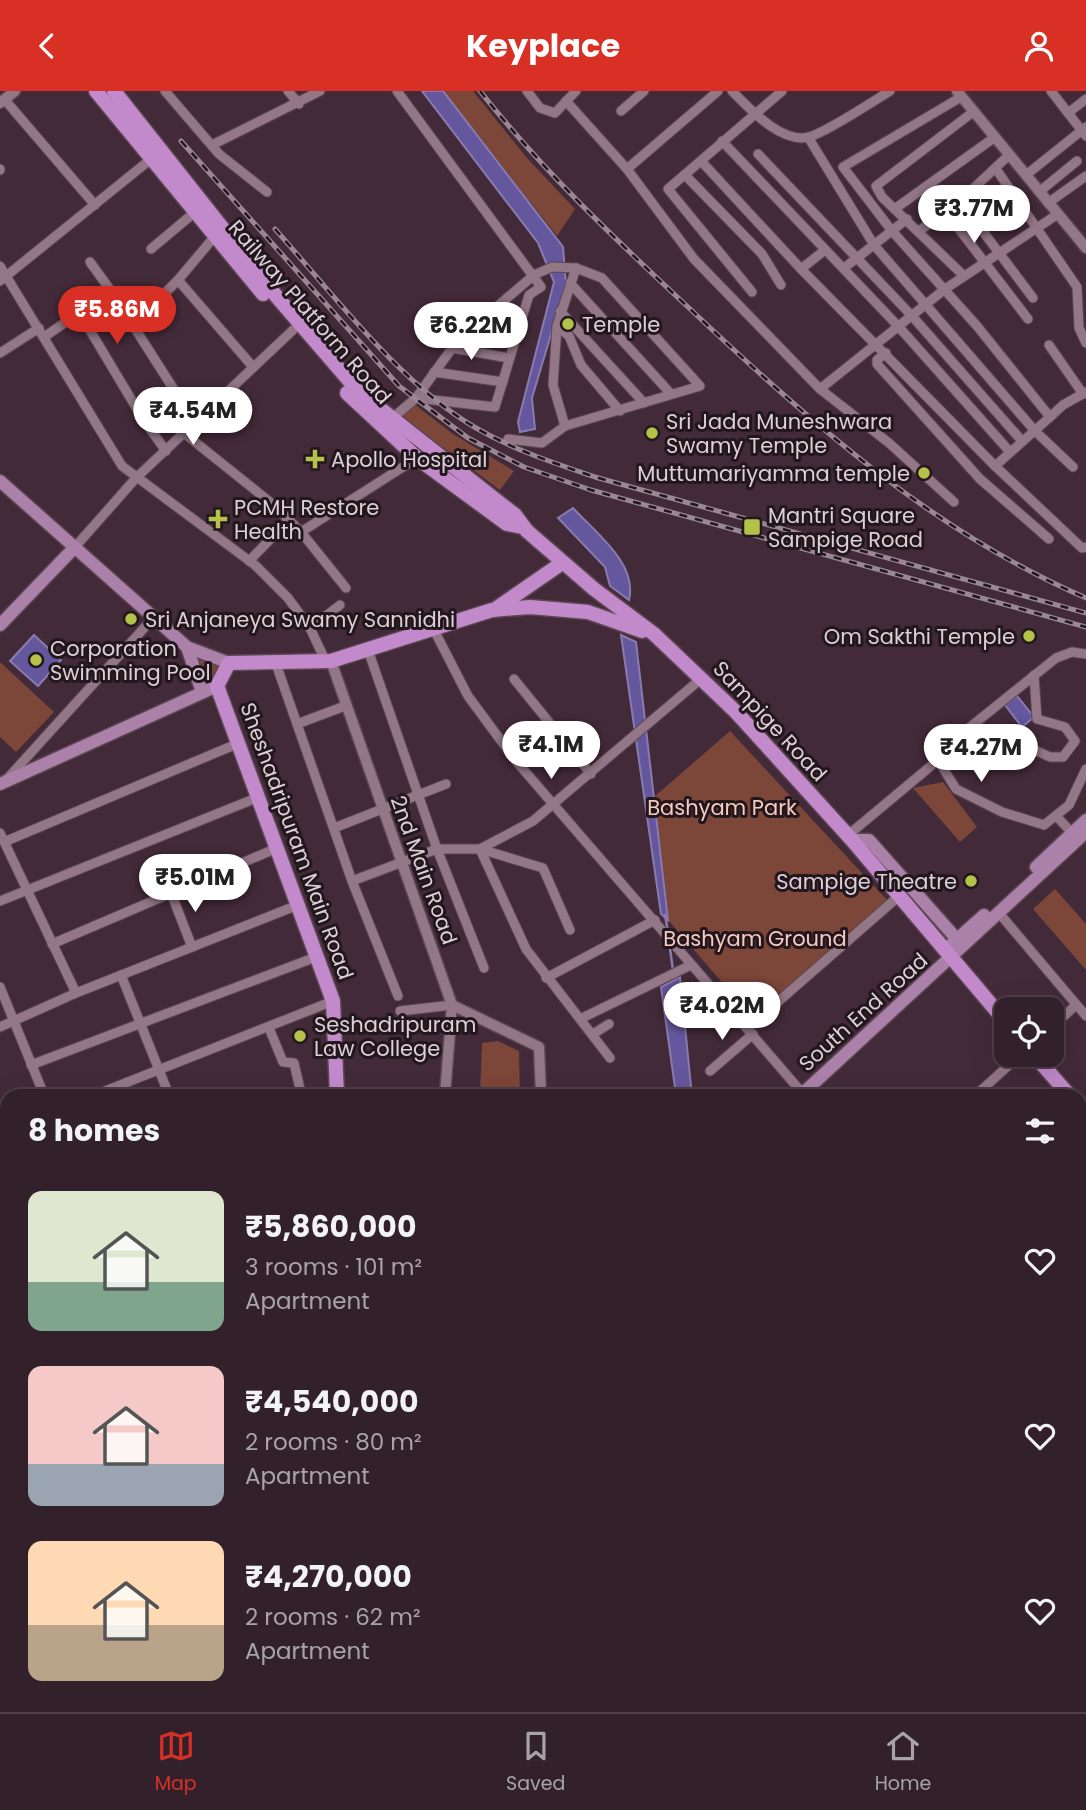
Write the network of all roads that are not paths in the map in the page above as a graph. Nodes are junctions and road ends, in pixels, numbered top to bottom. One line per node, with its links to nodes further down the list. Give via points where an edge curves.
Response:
1 (15, 91): 18 (street)
2 (96, 91): 32 (main road, Railway Platform Road)
3 (114, 91): 103 (main road, Railway Platform Road, via 283,304)
4 (165, 91): 29 (street)
5 (288, 91): 20 (street)
6 (320, 91): 20 (street)
7 (397, 91): 66 (street)
8 (527, 91): 19 (street, via 540,108 555,113)
9 (576, 91): 19 (street)
10 (644, 91): 21 (street)
11 (718, 91): 35 (street)
12 (732, 91): 24 (street)
13 (782, 91): 24 (street)
14 (890, 91): 26 (street)
15 (1051, 91): 23 (street)
16 (959, 94): 22 (street); 51 (street, via 843,167)
17 (1086, 99): 23 (street)
18 (2, 101): 44 (street)
19 (566, 101): 35 (street)
20 (299, 104): 29 (street)
21 (621, 111)
22 (974, 112): 27 (street); 45 (street, via 879,182 876,188)
23 (1068, 113): 25 (street)
24 (757, 115): 26 (street, via 789,135); 28 (street)
25 (1085, 131): 38 (street)
26 (808, 137): 54 (street)
27 (995, 137): 31 (street); 45 (street)
28 (722, 141): 34 (street); 57 (street)
29 (212, 145): 40 (street)
30 (758, 154): 59 (street)
31 (1009, 155): 36 (street); 38 (street)
32 (152, 159): 44 (street); 46 (main road, Railway Platform Road)
33 (1077, 161): 41 (street)
34 (702, 162): 37 (street); 65 (street)
35 (627, 169): 96 (street, via 694,259)
36 (996, 169): 42 (street); 50 (street)
37 (685, 175): 71 (street, via 762,254); 74 (street, via 668,189)
38 (1026, 175): 41 (street)
39 (1086, 176): 43 (street)
40 (267, 192)
41 (1039, 192): 43 (street)
42 (960, 201): 47 (street); 58 (street)
43 (1048, 203): 48 (street)
44 (95, 205): 68 (street)
45 (896, 208): 49 (street)
46 (195, 212): 53 (main road, Railway Platform Road); 56 (street)
47 (946, 212): 52 (street); 61 (street)
48 (1058, 214): 50 (street); 55 (street)
49 (907, 219): 51 (street); 52 (street)
50 (1034, 230): 58 (street); 86 (street, via 1077,287 1079,328)
51 (892, 231): 54 (street); 72 (street)
52 (919, 232): 67 (street)
53 (215, 236): 69 (street); 84 (main road, Railway Platform Road)
54 (874, 245): 59 (street); 76 (street)
55 (1086, 248)
56 (150, 249)
57 (825, 250): 64 (street); 65 (street)
58 (998, 254): 61 (street); 75 (street)
59 (857, 257): 64 (street); 79 (street)
60 (90, 262): 73 (street)
61 (983, 264): 67 (street); 80 (street)
62 (0, 266): 68 (street)
63 (573, 267): 66 (street, via 552,267); 70 (street); 98 (street, via 602,278 700,386)
64 (844, 268): 83 (street)
65 (801, 269): 87 (street)
66 (534, 275): 89 (street); 92 (street, via 541,288 529,295)
67 (964, 276): 72 (street)
68 (4, 278): 85 (street)
69 (178, 280): 81 (street); 93 (street)
70 (570, 283): 77 (street); 98 (street)
71 (781, 285)
72 (945, 289): 76 (street); 102 (street)
73 (111, 291): 78 (street); 81 (street)
74 (752, 292)
75 (1033, 298)
76 (925, 305): 79 (street); 106 (street)
77 (560, 311): 82 (street); 100 (street)
78 (79, 312): 85 (street); 110 (street)
79 (912, 316): 83 (street); 109 (street)
80 (1028, 319)
81 (133, 325): 104 (street)
82 (557, 326): 101 (street, via 569,336 581,365); 105 (street, via 553,385)
83 (898, 326): 87 (street); 111 (street)
84 (293, 330): 93 (street); 103 (main road, Railway Platform Road, via 353,399)
85 (41, 332): 90 (street); 115 (street, via 122,466)
86 (1086, 343)
87 (877, 344): 91 (street); 96 (street)
88 (1049, 345): 97 (street)
89 (452, 348): 92 (street); 94 (street)
90 (0, 353)
91 (886, 353): 113 (street); 121 (street, via 877,364 940,437)
92 (509, 358): 95 (street)
93 (253, 367): 104 (street)
94 (434, 372): 95 (street); 99 (street)
95 (503, 381): 99 (street, via 495,407)
96 (820, 389): 117 (street)
97 (1085, 393): 102 (street)
98 (671, 394): 100 (street)
99 (416, 398): 103 (street)
100 (644, 403): 101 (street)
101 (620, 411): 105 (street)
102 (1050, 417): 106 (street)
103 (386, 423): 112 (main road, Railway Platform Road); 119 (main road, Railway Platform Road, via 515,515)
104 (196, 424): 107 (street)
105 (565, 426): 108 (street, via 542,443)
106 (1035, 431): 109 (street); 114 (street)
107 (185, 434): 110 (street); 118 (street)
108 (513, 440)
109 (1023, 441): 111 (street)
110 (166, 451): 115 (street)
111 (1010, 452): 113 (street)
112 (417, 459): 119 (main road, Railway Platform Road, via 507,524); 120 (street)
113 (995, 466): 123 (street)
114 (1073, 467)
115 (136, 478): 122 (street); 124 (street)
116 (0, 481): 122 (main road)
117 (954, 502)
118 (289, 520): 120 (street); 124 (street)
119 (522, 527): 125 (main road, Railway Platform Road)
120 (301, 533): 126 (street)
121 (1049, 539)
122 (75, 547): 129 (main road); 130 (main road)
123 (1086, 547)
124 (249, 561): 131 (street, via 288,598)
125 (562, 563): 128 (main road); 132 (main road, Railway Platform Road)
126 (346, 588)
127 (340, 605): 131 (street)
128 (492, 610): 132 (main road, via 546,607); 133 (main road)
129 (154, 617): 134 (main road); 152 (street)
130 (0, 625)
131 (310, 628): 137 (street)
132 (644, 629): 141 (main road, Sampige Road)
133 (434, 630): 135 (main road); 157 (street, via 468,696)
134 (187, 647): 138 (main road); 144 (main road)
135 (368, 650): 137 (main road); 154 (street)
136 (1086, 654): 140 (street, via 1056,657)
137 (329, 662): 139 (main road); 145 (street, 2nd Main Road)
138 (229, 663): 139 (main road); 143 (main road)
139 (276, 664): 146 (street)
140 (1034, 675): 147 (street); 147 (street, via 1037,719 1065,727 1075,741 1063,757 1050,757 1008,738)
141 (702, 678): 151 (street); 163 (main road, Sampige Road)
142 (514, 680): 151 (street)
143 (217, 686): 144 (main road); 148 (main road, Sheshadripuram Main Road)
144 (202, 692): 152 (main road)
145 (345, 706): 146 (street); 156 (street, 2nd Main Road)
146 (297, 724): 160 (street)
147 (969, 728): 149 (street)
148 (239, 743): 155 (main road, Sheshadripuram Main Road); 162 (street)
149 (938, 759): 158 (street, via 956,789 1002,812 1042,825); 163 (street)
150 (1086, 769): 158 (street, via 1074,797)
151 (591, 774): 157 (street)
152 (2, 784)
153 (446, 784): 154 (street)
154 (417, 795): 156 (street); 165 (street)
155 (258, 797): 164 (main road, Sheshadripuram Main Road); 169 (street)
156 (382, 807): 160 (street); 167 (street, 2nd Main Road)
157 (553, 807): 166 (street); 175 (street)
158 (1057, 817): 161 (street)
159 (1086, 820): 161 (main road)
160 (334, 828): 168 (street)
161 (1079, 835): 174 (main road); 178 (main road)
162 (2, 838): 169 (street)
163 (849, 838): 171 (main road, Sampige Road); 178 (main road, Sampige Road, via 869,840)
164 (277, 848): 170 (street); 173 (main road, Sheshadripuram Main Road)
165 (437, 849): 166 (street); 167 (street); 183 (street)
166 (480, 849): 176 (street, via 543,868); 185 (street, via 526,949)
167 (403, 861): 168 (street); 190 (street, 2nd Main Road)
168 (352, 881): 188 (street)
169 (27, 890): 172 (street); 177 (street)
170 (170, 893): 177 (street); 179 (street)
171 (899, 896): 180 (main road, Sampige Road); 202 (street)
172 (0, 901)
173 (298, 905): 179 (street); 181 (main road, Sheshadripuram Main Road)
174 (999, 913): 178 (main road); 191 (street)
175 (655, 920): 182 (street); 185 (street)
176 (570, 930)
177 (52, 944): 187 (street)
178 (960, 944): 180 (main road, South End Road)
179 (192, 947): 184 (street)
180 (948, 954): 192 (main road, Sampige Road); 218 (main road, South End Road)
181 (316, 957): 189 (main road, Sheshadripuram Main Road); 198 (street)
182 (691, 965): 196 (street); 202 (street)
183 (484, 968)
184 (121, 975): 187 (street); 198 (street)
185 (546, 978): 196 (street)
186 (0, 986): 197 (street)
187 (76, 993): 197 (street)
188 (398, 996)
189 (332, 1001): 201 (street); 214 (main road, Sheshadripuram Main Road)
190 (452, 1005): 193 (street); 215 (street, 2nd Main Road); 216 (street, via 539,1047)
191 (1076, 1005): 194 (street); 195 (street)
192 (994, 1008)
193 (400, 1011)
194 (1064, 1016)
195 (1086, 1016)
196 (579, 1019): 203 (street)
197 (14, 1021): 200 (street); 205 (street)
198 (140, 1024): 205 (street); 208 (street)
199 (608, 1024): 203 (street)
200 (0, 1027)
201 (269, 1028): 208 (street); 213 (street, via 283,1062 294,1063)
202 (751, 1031): 209 (street); 217 (street)
203 (593, 1034): 204 (street)
204 (610, 1058)
205 (32, 1065): 210 (street)
206 (1007, 1067): 219 (street)
207 (1044, 1067): 220 (main road)
208 (159, 1070): 211 (street); 212 (street)
209 (710, 1071)
210 (42, 1089)
211 (110, 1089)
212 (167, 1089)
213 (300, 1089)
214 (337, 1089)
215 (445, 1089)
216 (541, 1089)
217 (797, 1089)
218 (808, 1089)
219 (983, 1089)
220 (1064, 1089)

